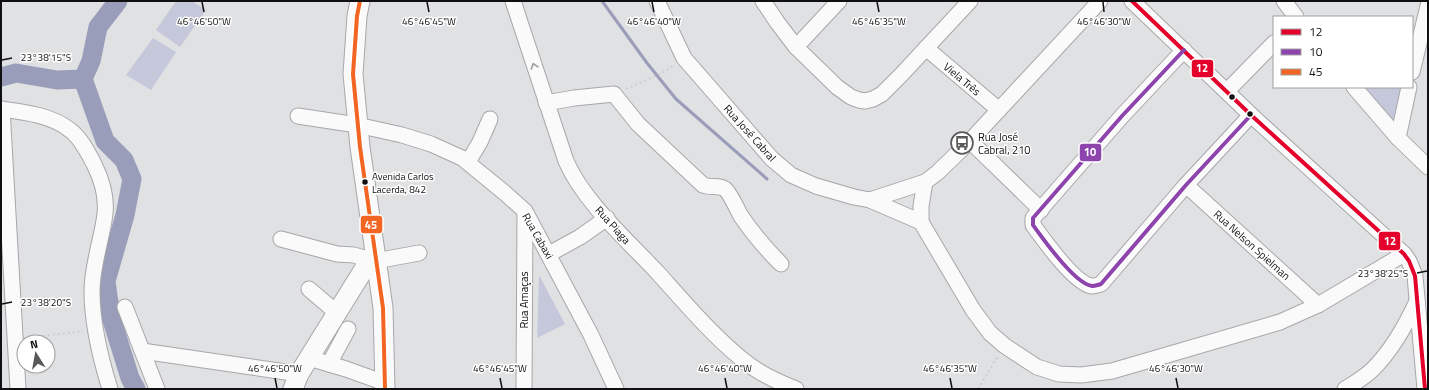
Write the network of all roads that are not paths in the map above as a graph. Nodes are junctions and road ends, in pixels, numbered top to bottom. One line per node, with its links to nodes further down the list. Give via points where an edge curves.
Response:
1 (360, 1): 28 (main road, via 353,74)
2 (513, 1): 22 (street, Rua Piaga, one-way to 2)
3 (657, 1): 35 (street, Rua José Cabral, via 684,58 772,159 792,175 816,186)
4 (763, 1): 14 (street)
5 (839, 1): 14 (street)
6 (970, 1): 15 (street)
7 (1100, 1): 24 (street)
8 (1132, 1): 16 (street)
9 (1284, 1): 11 (street)
10 (1428, 6): 12 (street)
11 (1295, 16)
12 (1425, 35): 17 (street)
13 (1273, 43): 21 (street)
14 (796, 47): 15 (street, via 837,87 851,97 865,101 882,94)
15 (926, 48): 24 (street, Viela Três)
16 (1184, 50): 21 (street); 36 (street, via 1122,116)
17 (1414, 52): 18 (street)
18 (1413, 62)
19 (1355, 88): 29 (street)
20 (1409, 88): 29 (street)
21 (1227, 91): 25 (street)
22 (546, 103): 38 (street, Rua Piaga, via 572,175); 45 (street, via 614,94 638,124 688,172 706,186 726,190 752,232)
23 (2, 109): 59 (street); 60 (street, via 46,118 66,127 78,138 98,171 106,198 92,290 94,330)
24 (999, 110): 30 (street)
25 (1251, 115): 34 (street); 43 (street)
26 (298, 116): 28 (street, Rua Cabaxi)
27 (490, 119): 31 (street)
28 (358, 126): 31 (street, Rua Cabaxi, via 431,144); 44 (main road)
29 (1398, 138): 32 (street)
30 (970, 141): 33 (street); 36 (street)
31 (468, 162): 37 (street, Rua Cabaxi)
32 (1428, 167)
33 (924, 182): 35 (street); 39 (street, via 920,206)
34 (1186, 185): 36 (street, via 1101,284 1091,286 1064,265 1033,225 1033,220); 48 (street, Rua Nelson Spielman)
35 (870, 200): 39 (street, Rua José Cabral)
36 (1041, 210)
37 (524, 211): 42 (street, Rua Cabaxi); 62 (street, Rua Amaças)
38 (607, 218): 42 (street, via 580,237); 64 (street, Rua Piaga, via 738,356 762,373)
39 (921, 222): 48 (street, via 973,310 990,333 1037,367 1059,374 1082,375 1112,371 1280,322)
40 (281, 240): 44 (street, via 338,254)
41 (419, 253): 44 (street)
42 (548, 254): 63 (street, Rua Cabaxi)
43 (1404, 254): 47 (street, via 1415,276); 48 (street)
44 (373, 258): 50 (main road); 57 (main road, via 383,308)
45 (781, 264)
46 (309, 289): 50 (street)
47 (1417, 300): 65 (street, via 1403,328 1381,360); 66 (street)
48 (1318, 305)
49 (125, 308): 52 (street)
50 (337, 313): 53 (main road)
51 (348, 329): 54 (street)
52 (142, 351): 55 (street); 61 (street)
53 (309, 358): 54 (street); 55 (main road)
54 (329, 364): 56 (street)
55 (296, 382)
56 (364, 382): 57 (street)
57 (385, 386)
58 (1428, 386): 66 (street)
59 (18, 389)
60 (110, 389)
61 (157, 389)
62 (524, 389)
63 (616, 389)
64 (796, 389)
65 (1346, 389)
66 (1426, 389)

